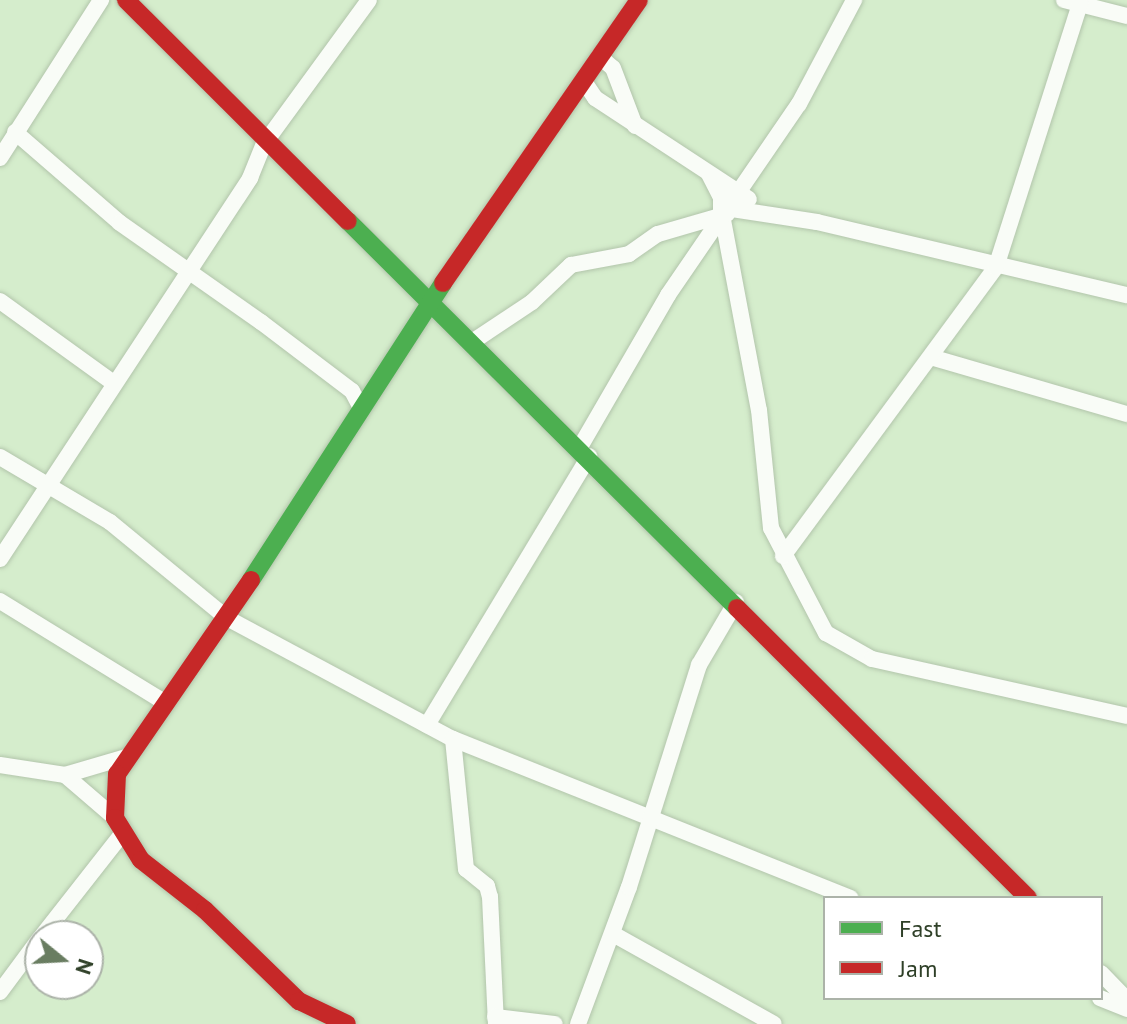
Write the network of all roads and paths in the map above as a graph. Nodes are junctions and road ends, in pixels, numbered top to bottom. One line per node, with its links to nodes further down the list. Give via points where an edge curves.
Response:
1 (101, 0): 11 (street)
2 (126, 0): 12 (street)
3 (369, 0): 12 (street)
4 (639, 0): 8 (street)
5 (854, 0): 15 (street)
6 (1072, 2): 7 (street); 18 (street)
7 (1127, 16)
8 (599, 56): 9 (street); 10 (street, via 613,68)
9 (583, 80): 10 (street, via 595,98); 22 (street)
10 (635, 126): 14 (street)
11 (15, 132): 13 (street); 19 (street)
12 (269, 147): 19 (street); 22 (street)
13 (0, 158)
14 (709, 174): 15 (street); 17 (street)
15 (742, 193): 16 (street); 17 (street)
16 (762, 211): 17 (street); 18 (street)
17 (728, 217): 23 (street, via 658,234 629,254 571,265 532,302); 28 (street, via 668,295); 31 (street, via 759,410 771,528)
18 (996, 267): 20 (street); 24 (street)
19 (188, 273): 25 (street); 26 (street)
20 (1127, 295)
21 (0, 301): 25 (street)
22 (432, 302): 23 (street); 26 (street)
23 (472, 342): 28 (street)
24 (934, 358): 27 (street); 31 (street)
25 (111, 381): 30 (street)
26 (360, 396): 35 (street)
27 (1127, 414)
28 (584, 451): 34 (street); 38 (street)
29 (0, 457): 30 (street)
30 (45, 485): 32 (street); 35 (street, via 110,522)
31 (783, 556): 37 (street, via 826,633 872,659)
32 (0, 559)
33 (0, 601): 36 (street)
34 (736, 602): 43 (street, via 699,665); 46 (street)
35 (227, 618): 36 (street); 38 (street)
36 (166, 703): 40 (street)
37 (1127, 716)
38 (427, 725): 39 (street)
39 (453, 739): 43 (street); 55 (street, via 466,869 487,886 490,897)
40 (128, 756): 42 (street); 44 (street, via 117,774)
41 (0, 765): 42 (street)
42 (65, 775): 44 (street)
43 (650, 818): 45 (street); 48 (street)
44 (118, 826): 47 (street); 56 (street, via 141,860 205,910 299,1001)
45 (845, 896)
46 (1026, 896)
47 (53, 920)
48 (613, 934): 58 (street); 59 (street)
49 (24, 960): 51 (street)
50 (1103, 975): 53 (street)
51 (0, 992)
52 (1103, 999): 54 (street)
53 (1127, 1000)
54 (1127, 1009)
55 (496, 1020): 57 (street)
56 (347, 1024)
57 (555, 1024)
58 (578, 1024)
59 (774, 1024)

